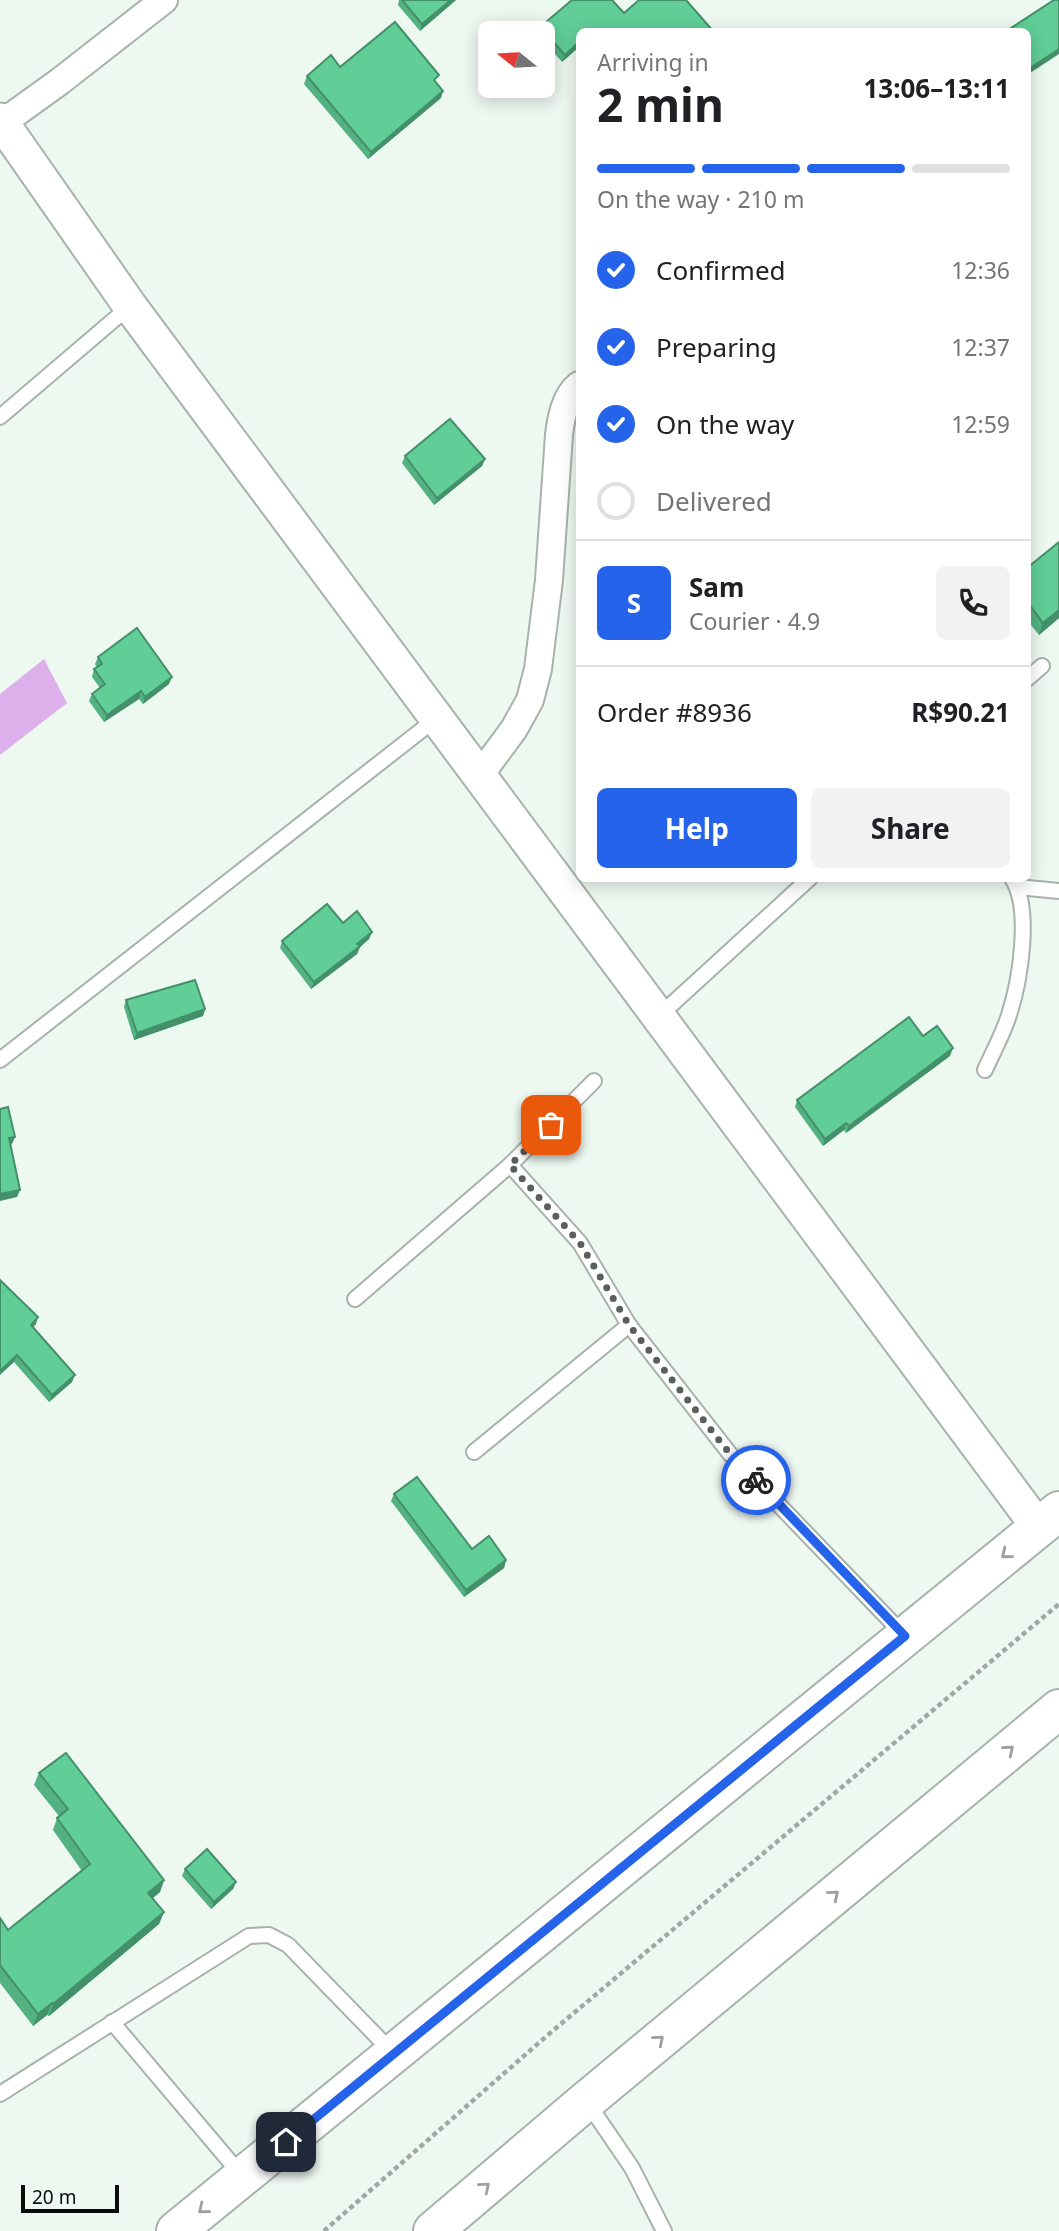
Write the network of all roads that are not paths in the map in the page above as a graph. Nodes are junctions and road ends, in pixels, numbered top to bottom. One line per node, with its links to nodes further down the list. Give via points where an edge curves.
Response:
1 (164, 0): 2 (street, via 60,82)
2 (1, 121): 3 (street)
3 (130, 306): 5 (lane); 8 (street)
4 (576, 387): 9 (street, via 562,414 559,435 538,669 530,700)
5 (0, 417)
6 (1042, 666): 7 (lane)
7 (1031, 676)
8 (437, 718): 9 (street); 14 (lane)
9 (480, 775): 13 (street)
10 (806, 882): 13 (lane)
11 (1015, 883): 12 (lane); 15 (lane, via 1024,940 1009,1015)
12 (1059, 891)
13 (659, 1016): 21 (street)
14 (0, 1060)
15 (985, 1070)
16 (594, 1081): 17 (lane)
17 (510, 1165): 18 (lane); 19 (lane, via 580,1243)
18 (355, 1299)
19 (629, 1325): 20 (lane); 22 (lane, via 730,1454)
20 (474, 1452)
21 (1049, 1519): 22 (main road, one-way to 22)
22 (905, 1636): 25 (main road)
23 (1059, 1709): 27 (main road, one-way to 23)
24 (112, 2022): 25 (lane, via 249,1936 269,1935 288,1945); 26 (lane); 28 (lane)
25 (394, 2054): 28 (main road)
26 (0, 2094)
27 (586, 2101): 30 (main road, one-way to 27); 31 (lane, via 632,2168)
28 (243, 2177): 29 (main road, one-way to 29)
29 (176, 2231)
30 (433, 2231)
31 (664, 2231)

